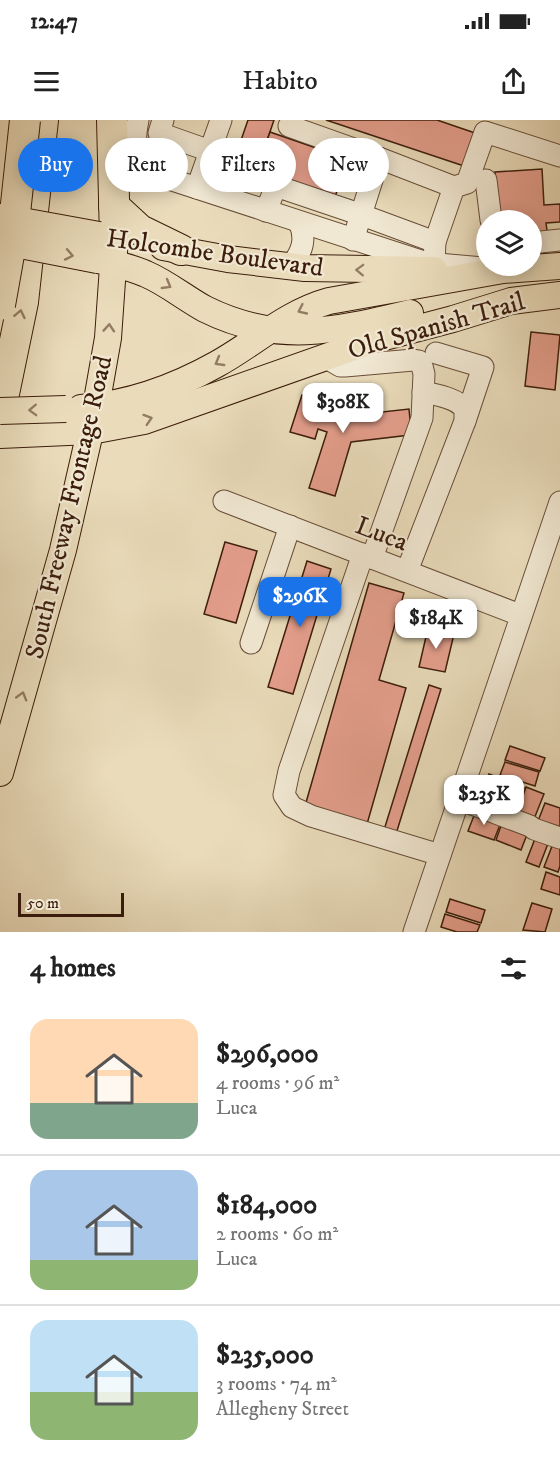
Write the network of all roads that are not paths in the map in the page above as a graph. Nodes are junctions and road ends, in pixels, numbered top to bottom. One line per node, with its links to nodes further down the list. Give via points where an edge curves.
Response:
1 (25, 120): 40 (highway, bridge, via 14,232)
2 (44, 120): 47 (highway, one-way to 2, via 23,302)
3 (112, 120): 18 (highway)
4 (138, 120): 16 (street, via 135,144 147,169)
5 (163, 120): 10 (street, via 159,133)
6 (221, 120): 8 (street)
7 (289, 126): 9 (street)
8 (215, 138)
9 (322, 138)
10 (200, 147)
11 (560, 156): 15 (street, via 485,132 467,183)
12 (389, 163): 15 (street)
13 (200, 179): 16 (street)
14 (486, 180): 19 (street)
15 (454, 187): 27 (street)
16 (197, 188): 20 (street)
17 (369, 192): 21 (street)
18 (114, 206): 29 (highway); 30 (highway, via 140,230)
19 (490, 210)
20 (266, 212): 21 (street, via 276,186); 23 (street)
21 (362, 214): 24 (street); 27 (street)
22 (0, 217): 29 (main road, Holcombe Boulevard, bridge)
23 (299, 222): 24 (street); 32 (street, via 304,231 303,244)
24 (353, 240): 31 (street)
25 (560, 240): 28 (street)
26 (0, 241): 29 (main road, Holcombe Boulevard, one-way to 29, bridge)
27 (435, 242): 31 (street)
28 (542, 242)
29 (106, 249): 30 (main road, Holcombe Boulevard); 42 (main road, Holcombe Boulevard, one-way to 42, via 203,308); 46 (main road, South Freeway Frontage Road, one-way to 29, via 108,338)
30 (182, 250): 32 (main road, Holcombe Boulevard)
31 (434, 264): 33 (street)
32 (291, 266): 36 (main road, Holcombe Boulevard, one-way to 32)
33 (476, 266)
34 (560, 266): 35 (main road, Old Spanish Trail)
35 (542, 267)
36 (476, 268)
37 (476, 273): 42 (main road, Old Spanish Trail, one-way to 42, via 310,306)
38 (560, 295): 39 (main road, Old Spanish Trail)
39 (511, 300): 41 (main road, Old Spanish Trail); 42 (main road, Holcombe Boulevard, via 449,304 319,331)
40 (0, 305)
41 (435, 324): 43 (main road, Old Spanish Trail); 44 (street)
42 (268, 330): 46 (main road, Old Spanish Trail, one-way to 46, via 188,378)
43 (325, 357): 44 (street, via 340,366); 50 (main road, Old Spanish Trail, one-way to 43, via 144,421)
44 (429, 359): 45 (street); 49 (street, via 483,367)
45 (423, 392): 49 (street, via 461,405); 55 (street, via 417,435)
46 (96, 406): 48 (main road, Old Spanish Trail); 50 (main road, South Freeway Frontage Road)
47 (0, 412): 48 (main road, Old Spanish Trail, one-way to 47, bridge)
48 (63, 421): 50 (main road, Old Spanish Trail); 51 (main road, Old Spanish Trail)
49 (465, 421): 56 (street)
50 (91, 431): 59 (main road, South Freeway Frontage Road, one-way to 50, via 63,550)
51 (0, 435)
52 (224, 501): 54 (street, Luca)
53 (560, 502): 57 (street)
54 (290, 526): 55 (street, Luca); 58 (street)
55 (367, 556): 56 (street, Luca); 62 (street, via 288,771 284,795 292,807 311,816)
56 (407, 571): 57 (street, Luca)
57 (520, 615): 60 (street)
58 (250, 643)
59 (0, 773)
60 (459, 799): 61 (street); 62 (street)
61 (560, 838)
62 (440, 855): 63 (street)
63 (414, 932)

